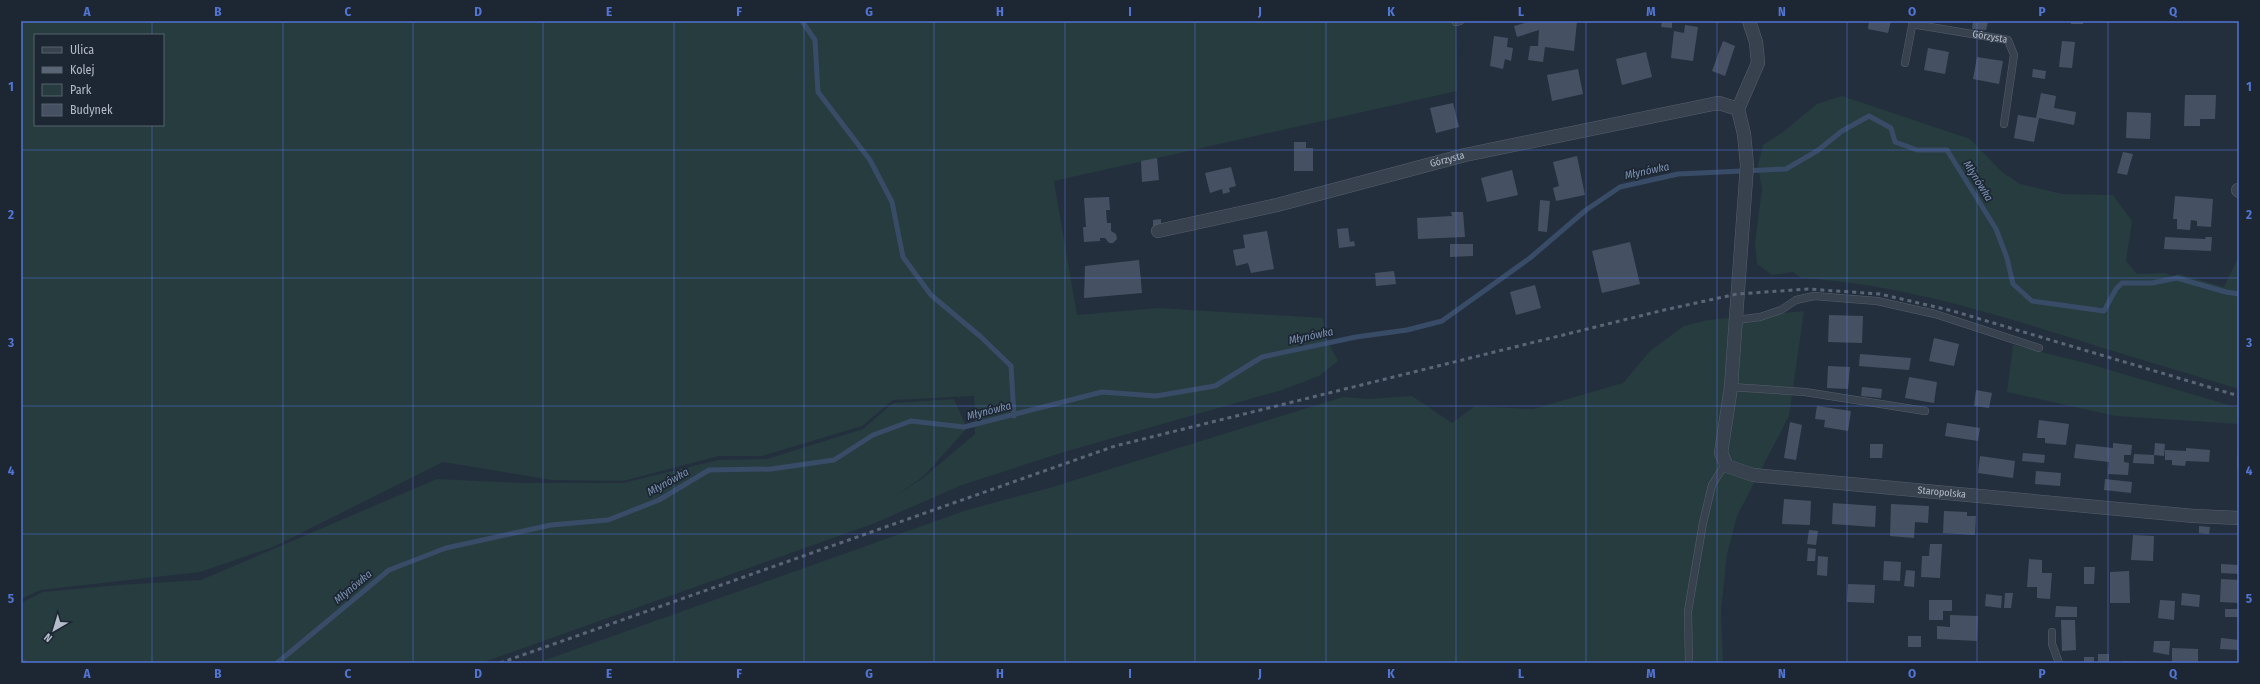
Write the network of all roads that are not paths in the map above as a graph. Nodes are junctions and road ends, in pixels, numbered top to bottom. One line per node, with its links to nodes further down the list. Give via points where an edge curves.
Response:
1 (1749, 21): 4 (street, via 1756,42 1758,63)
2 (1912, 22): 3 (lane); 5 (lane, Górzysta, via 2008,40 2014,55)
3 (1905, 63)
4 (1738, 109): 6 (street, Górzysta, via 1713,104 1465,155 1277,205); 7 (street, via 1747,165)
5 (2004, 124)
6 (1158, 231)
7 (1736, 320): 8 (lane, via 1760,317 1781,310 1796,300 1814,296 1877,301 1935,314); 9 (street)
8 (2036, 347)
9 (1731, 387): 10 (lane, via 1805,392); 11 (street, via 1722,453)
10 (1925, 410)
11 (1725, 464): 12 (street, Staropolska, via 1753,475); 14 (lane, via 1712,485 1703,523 1688,611)
12 (2239, 518)
13 (2052, 632): 15 (lane, via 2052,644)
14 (1689, 663)
15 (2059, 663)

